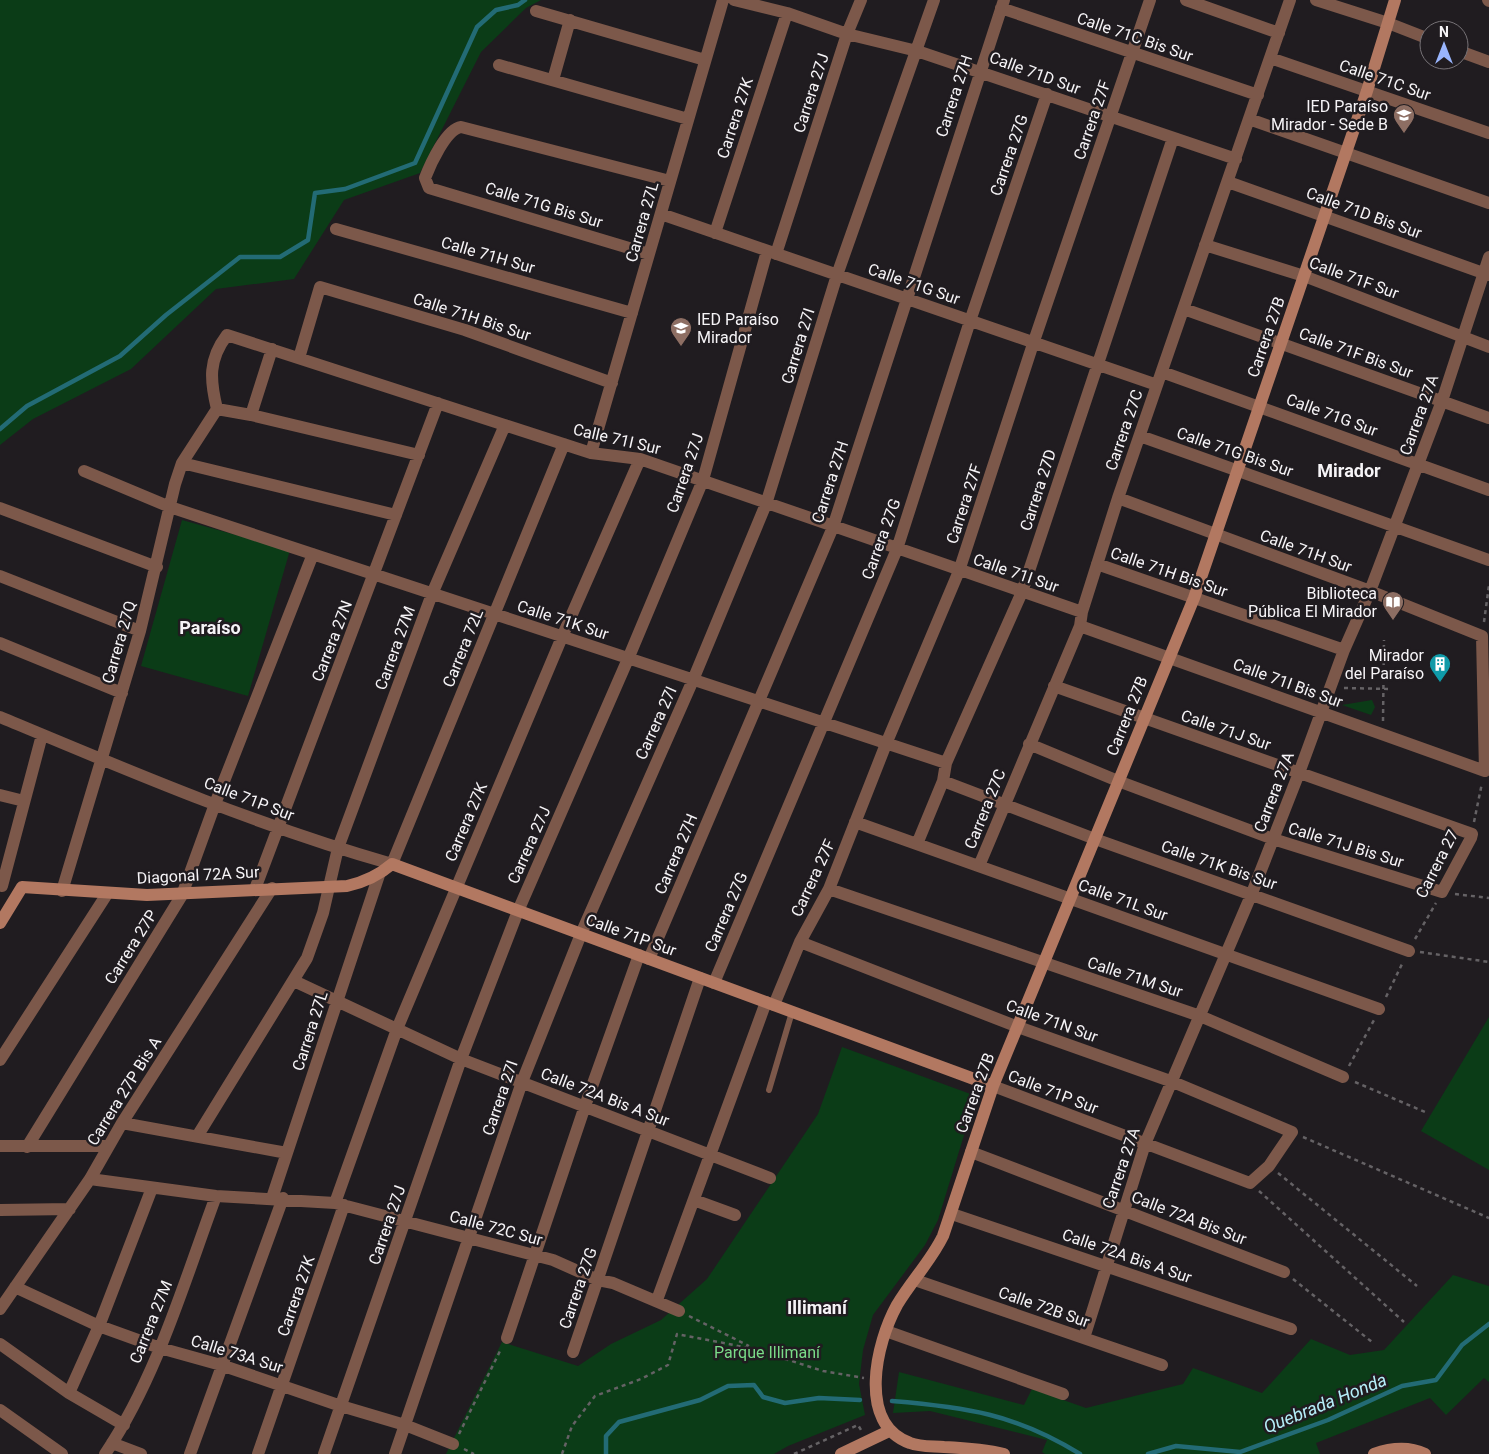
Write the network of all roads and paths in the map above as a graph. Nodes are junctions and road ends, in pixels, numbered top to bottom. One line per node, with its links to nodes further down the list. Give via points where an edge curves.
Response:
1 (723, 0): 23 (street, Carrera 27L)
2 (734, 0): 13 (street, Calle 71D Sur)
3 (860, 0): 17 (street, Carrera 27J)
4 (934, 0): 19 (street, Carrera 27I)
5 (1150, 0): 20 (street, Carrera 27F)
6 (1186, 0): 11 (street)
7 (1290, 0): 16 (street, Carrera 27C)
8 (1316, 0): 15 (street)
9 (1395, 0): 15 (street, Carrera 27B)
10 (1003, 4): 20 (street, Calle 71C Bis Sur); 26 (street, Carrera 27H)
11 (1220, 5): 16 (street)
12 (536, 11): 14 (street)
13 (787, 12): 17 (street, Calle 71D Sur); 44 (street, Carrera 27K)
14 (570, 20): 23 (street); 27 (street)
15 (1388, 23): 18 (street); 28 (street, Carrera 27B)
16 (1278, 33): 22 (street, Carrera 27C)
17 (847, 34): 19 (street, Calle 71D Sur); 46 (street, Carrera 27J)
18 (1419, 35)
19 (917, 50): 26 (street, Calle 71D Sur); 50 (street, Carrera 27I)
20 (1132, 53): 30 (street, Calle 71C Bis Sur); 31 (street, Carrera 27F)
21 (1469, 55): 24 (street)
22 (1270, 58): 28 (street, Calle 71C Sur); 30 (street, Carrera 27C)
23 (706, 60): 32 (street, Carrera 27L)
24 (1489, 62)
25 (499, 65): 27 (street)
26 (980, 70): 29 (street, Calle 71D Sur); 52 (street, Carrera 27H)
27 (553, 80): 32 (street)
28 (1367, 92): 34 (street, Calle 71C Sur); 36 (street, Carrera 27B)
29 (1047, 94): 31 (street, Calle 71D Sur); 55 (street, Carrera 27G)
30 (1258, 95): 33 (street, Carrera 27C)
31 (1110, 118): 35 (street, Calle 71D Sur); 58 (street, Carrera 27F)
32 (688, 119): 38 (street, Carrera 27L)
33 (1249, 119): 36 (street); 37 (street, Carrera 27C)
34 (1489, 133)
35 (1173, 138): 37 (street, Calle 71D Sur); 62 (street, Carrera 27D)
36 (1346, 153): 40 (street); 42 (street, Carrera 27B)
37 (1236, 159): 39 (street, Carrera 27C)
38 (670, 181): 41 (street, Carrera 27L); 47 (street, Calle 71G Bis Sur, via 461,127 453,130 434,157 425,178 429,188)
39 (1228, 182): 42 (street, Calle 71D Bis Sur); 45 (street, Carrera 27C)
40 (1489, 203)
41 (661, 214): 44 (street, Calle 71G Sur); 47 (street, Carrera 27L)
42 (1324, 215): 49 (street, Calle 71D Bis Sur); 51 (street, Carrera 27B)
43 (336, 229): 54 (street, Calle 71H Sur)
44 (715, 233): 46 (street, Calle 71G Sur)
45 (1205, 246): 51 (street, Calle 71F Sur); 53 (street, Carrera 27C)
46 (771, 253): 50 (street, Calle 71G Sur); 82 (street, Carrera 27J)
47 (649, 254): 54 (street, Carrera 27L)
48 (1489, 257): 49 (street, Carrera 27A)
49 (1486, 274): 56 (street, Carrera 27A)
50 (837, 275): 52 (street, Calle 71G Sur); 85 (street, Carrera 27I)
51 (1304, 276): 56 (street, Calle 71F Sur); 57 (street, Carrera 27B)
52 (906, 298): 55 (street, Calle 71G Sur); 90 (street, Carrera 27H)
53 (1184, 310): 57 (street, Calle 71F Bis Sur); 63 (street, Carrera 27C)
54 (632, 313): 64 (street, Carrera 27L)
55 (970, 321): 58 (street, Calle 71G Sur); 92 (street, Carrera 27G)
56 (1463, 336): 59 (street, Calle 71F Sur); 66 (street, Carrera 27A)
57 (1281, 343): 66 (street, Calle 71F Bis Sur); 68 (street, Carrera 27B)
58 (1033, 344): 62 (street, Calle 71G Sur); 97 (street, Carrera 27F)
59 (1489, 347)
60 (272, 349): 61 (street, Calle 71I Sur); 69 (street, Calle 71I Sur, via 227,335 218,346 210,374); 70 (street)
61 (299, 358): 64 (street, Calle 71H Bis Sur, via 320,287 465,330); 67 (street, Calle 71I Sur)
62 (1096, 364): 65 (street, Calle 71G Sur); 101 (street, Carrera 27D)
63 (1162, 372): 65 (street, Carrera 27C); 68 (street, Calle 71G Sur)
64 (612, 383): 75 (street, Carrera 27L)
65 (1157, 385): 73 (street, Carrera 27C)
66 (1442, 401): 71 (street, Calle 71F Bis Sur); 79 (street, Carrera 27A)
67 (438, 403): 72 (street, Calle 71I Sur); 76 (street, Carrera 27N)
68 (1259, 406): 79 (street, Calle 71G Sur); 80 (street, Carrera 27B)
69 (217, 409): 70 (street); 78 (street, Carrera 27Q)
70 (251, 415): 76 (street)
71 (1489, 418)
72 (505, 425): 74 (street, Calle 71I Sur); 103 (street, Carrera 27M)
73 (1140, 436): 80 (street, Calle 71G Bis Sur); 84 (street, Carrera 27C)
74 (564, 444): 75 (street, Calle 71I Sur); 106 (street, Carrera 72L)
75 (591, 453): 77 (street, Calle 71I Sur)
76 (419, 455): 88 (street, Carrera 27N)
77 (640, 459): 82 (street, Calle 71I Sur); 110 (street, Carrera 27K)
78 (182, 463): 86 (street, Carrera 27Q); 88 (street)
79 (1418, 464): 83 (street, Calle 71G Sur); 89 (street, Carrera 27A)
80 (1238, 470): 89 (street, Calle 71G Bis Sur); 91 (street, Carrera 27B)
81 (84, 471): 86 (street, Calle 71K Sur)
82 (703, 480): 85 (street, Calle 71I Sur); 115 (street, Carrera 27J)
83 (1489, 490)
84 (1118, 498): 91 (street, Calle 71H Sur); 95 (street, Carrera 27C)
85 (766, 504): 90 (street, Calle 71I Sur); 116 (street, Carrera 27I)
86 (170, 507): 93 (street, Calle 71K Sur); 96 (street, Carrera 27Q)
87 (0, 508): 96 (street)
88 (396, 515): 98 (street, Carrera 27N)
89 (1394, 526): 94 (street, Calle 71G Bis Sur); 102 (street, Carrera 27A)
90 (833, 527): 92 (street, Calle 71I Sur); 122 (street, Carrera 27H)
91 (1215, 535): 102 (street, Calle 71H Sur); 104 (street, Carrera 27B)
92 (897, 549): 97 (street, Calle 71I Sur); 127 (street, Carrera 27G)
93 (313, 554): 98 (street, Calle 71K Sur); 140 (street, Carrera 27P)
94 (1489, 560)
95 (1097, 564): 104 (street, Calle 71H Bis Sur); 105 (street, Carrera 27C)
96 (157, 567): 108 (street, Carrera 27Q)
97 (959, 570): 101 (street, Calle 71I Sur); 130 (street, Carrera 27F)
98 (375, 575): 103 (street, Calle 71K Sur); 143 (street, Carrera 27N)
99 (0, 576): 108 (street)
100 (1489, 585): 109 (path)
101 (1022, 592): 105 (street, Calle 71I Sur); 133 (street, Carrera 27D)
102 (1370, 592): 109 (street, Calle 71H Sur); 113 (street, Carrera 27A)
103 (432, 594): 106 (street, Calle 71K Sur); 148 (street, Carrera 27M)
104 (1194, 598): 113 (street, Calle 71H Bis Sur); 114 (street, Carrera 27B)
105 (1082, 612): 107 (street, Carrera 27C)
106 (494, 614): 110 (street, Calle 71K Sur); 149 (street, Carrera 72L)
107 (1080, 626): 114 (street, Calle 71I Bis Sur); 117 (street, Carrera 27C)
108 (140, 631): 121 (street, Carrera 27Q)
109 (1482, 636): 134 (street)
110 (562, 637): 115 (street, Calle 71K Sur); 156 (street, Carrera 27K)
111 (1384, 640): 119 (path)
112 (0, 644): 121 (street)
113 (1344, 650): 118 (street, Carrera 27A)
114 (1169, 658): 123 (street, Calle 71I Bis Sur); 125 (street, Carrera 27B)
115 (628, 659): 116 (street, Calle 71K Sur); 166 (street, Carrera 27J)
116 (693, 680): 122 (street, Calle 71K Sur); 168 (street, Carrera 27I)
117 (1054, 686): 125 (street, Calle 71J Sur); 131 (street, Carrera 27C)
118 (1330, 687): 119 (path); 123 (street, Carrera 27A)
119 (1383, 688): 120 (path); 128 (path)
120 (1390, 689)
121 (122, 692): 132 (street, Carrera 27Q)
122 (758, 702): 127 (street, Calle 71K Sur); 172 (street, Carrera 27H)
123 (1321, 713): 128 (street, Calle 71I Bis Sur); 135 (street, Carrera 27A)
124 (0, 717): 129 (street, Calle 71P Sur)
125 (1144, 718): 135 (street, Calle 71J Sur); 137 (street, Carrera 27B)
126 (1374, 720): 128 (path)
127 (822, 722): 130 (street, Calle 71K Sur); 177 (street, Carrera 27G)
128 (1382, 729): 134 (street, Calle 71I Bis Sur)
129 (42, 735): 132 (street, Calle 71P Sur); 139 (street)
130 (886, 744): 133 (street, Calle 71K Sur); 142 (street, Carrera 27F)
131 (1029, 744): 137 (street, Calle 71J Bis Sur); 141 (street, Carrera 27C)
132 (102, 760): 140 (street, Calle 71P Sur); 159 (street, Carrera 27Q)
133 (946, 763): 136 (street, Carrera 27D)
134 (1484, 772): 144 (path, Carrera 27)
135 (1299, 773): 144 (street, Calle 71J Sur); 146 (street, Carrera 27A)
136 (943, 781): 141 (street, Calle 71K Bis Sur); 147 (street, Carrera 27D)
137 (1118, 781): 145 (street, Carrera 27B); 146 (street, Calle 71J Bis Sur)
138 (0, 795): 139 (street)
139 (24, 801): 152 (street)
140 (214, 804): 143 (street, Calle 71P Sur); 163 (street, Carrera 27P)
141 (1004, 804): 145 (street, Calle 71K Bis Sur); 150 (street, Carrera 27C)
142 (855, 822): 147 (street, Calle 71L Sur); 158 (street, Carrera 27F)
143 (278, 828): 148 (street, Calle 71P Sur); 157 (street, Carrera 27N)
144 (1472, 834): 160 (street, Carrera 27)
145 (1095, 839): 161 (street, Calle 71K Bis Sur); 165 (street, Carrera 27B)
146 (1273, 839): 160 (street, Calle 71J Bis Sur); 161 (street, Carrera 27A)
147 (917, 844): 150 (street, Calle 71L Sur)
148 (338, 848): 149 (street, Calle 71P Sur); 153 (street, Carrera 27M)
149 (392, 864): 151 (street, Diagonal 72A Sur); 156 (street, Calle 71P Sur)
150 (979, 866): 165 (street, Calle 71L Sur)
151 (379, 875): 153 (street, Diagonal 72A Sur, via 361,883); 178 (street, Carrera 27L)
152 (1, 886): 154 (street, Diagonal 72A Sur)
153 (329, 886): 155 (street, Diagonal 72A Sur); 176 (street, Carrera 27M, via 316,935)
154 (22, 887): 159 (street, Diagonal 72A Sur); 167 (street)
155 (272, 888): 157 (street, Diagonal 72A Sur); 194 (street, Carrera 27P Bis A)
156 (456, 888): 166 (street, Calle 71P Sur); 184 (street, Carrera 27K)
157 (255, 889): 163 (street, Diagonal 72A Sur)
158 (829, 889): 169 (street, Carrera 27F); 174 (street, Calle 71M Sur)
159 (62, 891): 162 (street, Diagonal 72A Sur)
160 (1442, 892): 164 (path); 170 (path, Carrera 27)
161 (1252, 893): 170 (street, Calle 71K Bis Sur); 171 (street, Carrera 27A)
162 (107, 894): 163 (street, Diagonal 72A Sur); 186 (street)
163 (182, 895): 201 (street, Carrera 27P)
164 (1489, 898)
165 (1070, 899): 171 (street, Calle 71L Sur); 174 (street, Carrera 27B)
166 (518, 911): 168 (street, Calle 71P Sur); 185 (street, Carrera 27J)
167 (0, 923)
168 (581, 934): 172 (street, Calle 71P Sur); 188 (street, Carrera 27I)
169 (800, 942): 179 (street, Carrera 27F); 183 (street, Calle 71N Sur)
170 (1409, 950): 173 (path); 180 (path, Carrera 27)
171 (1225, 954): 180 (street, Calle 71L Sur); 182 (street, Carrera 27A)
172 (644, 957): 175 (street, Calle 71P Sur); 192 (street, Carrera 27H)
173 (1489, 962)
174 (1043, 964): 182 (street, Calle 71M Sur); 183 (street, Carrera 27B)
175 (700, 978): 177 (street, Calle 71P Sur); 195 (street, Carrera 27G)
176 (294, 981): 178 (street, Calle 72A Bis A Sur); 197 (street)
177 (714, 983): 179 (street, Calle 71P Sur)
178 (338, 1001): 184 (street, Calle 72A Bis A Sur); 203 (street, Carrera 27L)
179 (770, 1004): 181 (street, Calle 71P Sur); 204 (street, Carrera 27F)
180 (1380, 1010): 187 (path, Carrera 27)
181 (792, 1012): 190 (street, Calle 71P Sur); 191 (lane)
182 (1200, 1016): 187 (street, Calle 71M Sur); 189 (street, Carrera 27A)
183 (1018, 1026): 189 (street, Calle 71N Sur); 190 (street, Carrera 27B)
184 (397, 1029): 185 (street, Calle 72A Bis A Sur); 213 (street, Carrera 27K)
185 (461, 1059): 188 (street, Calle 72A Bis A Sur); 220 (street, Carrera 27J)
186 (0, 1060)
187 (1344, 1077): 193 (path)
188 (522, 1082): 192 (street, Calle 72A Bis A Sur); 221 (street, Carrera 27I)
189 (1172, 1082): 196 (street, Calle 71N Sur); 198 (street, Carrera 27A)
190 (993, 1086): 198 (street, Calle 71P Sur); 202 (street, Carrera 27B)
191 (769, 1090)
192 (585, 1106): 195 (street, Calle 72A Bis A Sur); 222 (street, Carrera 27H)
193 (1425, 1112)
194 (122, 1123): 197 (street); 200 (street, Carrera 27P Bis A)
195 (647, 1131): 204 (street, Calle 72A Bis A Sur); 225 (street, Carrera 27G)
196 (1292, 1132): 205 (street); 219 (path)
197 (198, 1135): 203 (street)
198 (1145, 1144): 208 (street, Calle 71P Sur); 216 (street, Carrera 27A)
199 (0, 1146): 201 (street)
200 (108, 1146): 201 (street); 207 (street, Carrera 27P Bis A)
201 (27, 1147)
202 (971, 1152): 216 (street, Calle 72A Bis Sur); 217 (street, Carrera 27B)
203 (287, 1153): 211 (street, Carrera 27L)
204 (710, 1155): 206 (street, Calle 72A Bis A Sur); 212 (street, Carrera 27F)
205 (1269, 1166): 208 (street); 227 (path)
206 (770, 1178)
207 (90, 1179): 209 (street, Calle 72C Sur); 214 (street, Carrera 27P Bis A)
208 (1250, 1184): 232 (path)
209 (152, 1188): 210 (street, Calle 72C Sur); 233 (street)
210 (216, 1196): 211 (street, Calle 72C Sur); 240 (street, Carrera 27M)
211 (278, 1198): 213 (street, Calle 72C Sur); 243 (street, Carrera 27L)
212 (694, 1200): 218 (street); 229 (street, Carrera 27F)
213 (340, 1204): 220 (street, Calle 72C Sur); 246 (street, Carrera 27K)
214 (70, 1209): 215 (street); 228 (street, Carrera 27P Bis A)
215 (0, 1210)
216 (1124, 1210): 223 (street, Carrera 27A); 224 (street, Calle 72A Bis Sur)
217 (952, 1214): 223 (street, Calle 72A Bis A Sur); 226 (street, Carrera 27B, via 938,1246)
218 (735, 1216)
219 (1489, 1218)
220 (405, 1222): 221 (street, Calle 72C Sur); 249 (street, Carrera 27J)
221 (470, 1237): 222 (street, Calle 72C Sur); 252 (street, Carrera 27I)
222 (535, 1254): 225 (street, Calle 72C Sur); 236 (street, Carrera 27H)
223 (1106, 1266): 234 (street, Calle 72A Bis A Sur); 237 (street, Carrera 27A)
224 (1284, 1272): 238 (path)
225 (598, 1280): 229 (street, Calle 72C Sur); 242 (street, Carrera 27G)
226 (915, 1280): 235 (street, Carrera 27B, via 897,1306); 237 (street, Calle 72B Sur)
227 (1417, 1286)
228 (15, 1287): 230 (street, Carrera 27P Bis A); 233 (street, Calle 73A Sur)
229 (657, 1300): 231 (street, Calle 72C Sur)
230 (0, 1309)
231 (679, 1310): 241 (path)
232 (1404, 1322)
233 (99, 1326): 240 (street, Calle 73A Sur); 247 (street)
234 (1291, 1328)
235 (886, 1331): 245 (street, Carrera 27B); 248 (street)
236 (507, 1338): 256 (path)
237 (1084, 1338): 244 (street, Calle 72B Sur)
238 (1372, 1342)
239 (0, 1344): 247 (street)
240 (160, 1348): 243 (street, Calle 73A Sur); 251 (street, Carrera 27M)
241 (754, 1348): 245 (path, via 823,1371); 264 (path, via 676,1334 668,1365 595,1396 572,1426)
242 (573, 1352)
243 (221, 1365): 246 (street, Calle 73A Sur); 260 (street, Carrera 27L)
244 (1162, 1365)
245 (876, 1380): 253 (street, Carrera 27B, via 878,1407)
246 (282, 1386): 249 (street, Calle 73A Sur); 261 (street, Carrera 27K)
247 (69, 1393): 251 (street)
248 (1063, 1394)
249 (341, 1406): 252 (street, Calle 73A Sur); 262 (street, Carrera 27J)
250 (0, 1410): 257 (street)
251 (124, 1425): 255 (street, Carrera 27M)
252 (405, 1425): 256 (street, Calle 73A Sur); 263 (street, Carrera 27I)
253 (888, 1431): 254 (street); 267 (street, via 912,1444)
254 (867, 1441): 265 (path, via 858,1425); 266 (street)
255 (112, 1443): 258 (street, Carrera 27M); 259 (street)
256 (453, 1444)
257 (62, 1454)
258 (105, 1454)
259 (141, 1454)
260 (190, 1454)
261 (258, 1454)
262 (324, 1454)
263 (395, 1454)
264 (562, 1454)
265 (794, 1454)
266 (841, 1454)
267 (1004, 1454)
268 (1374, 1454): 269 (street, via 1395,1448)
269 (1425, 1454)

